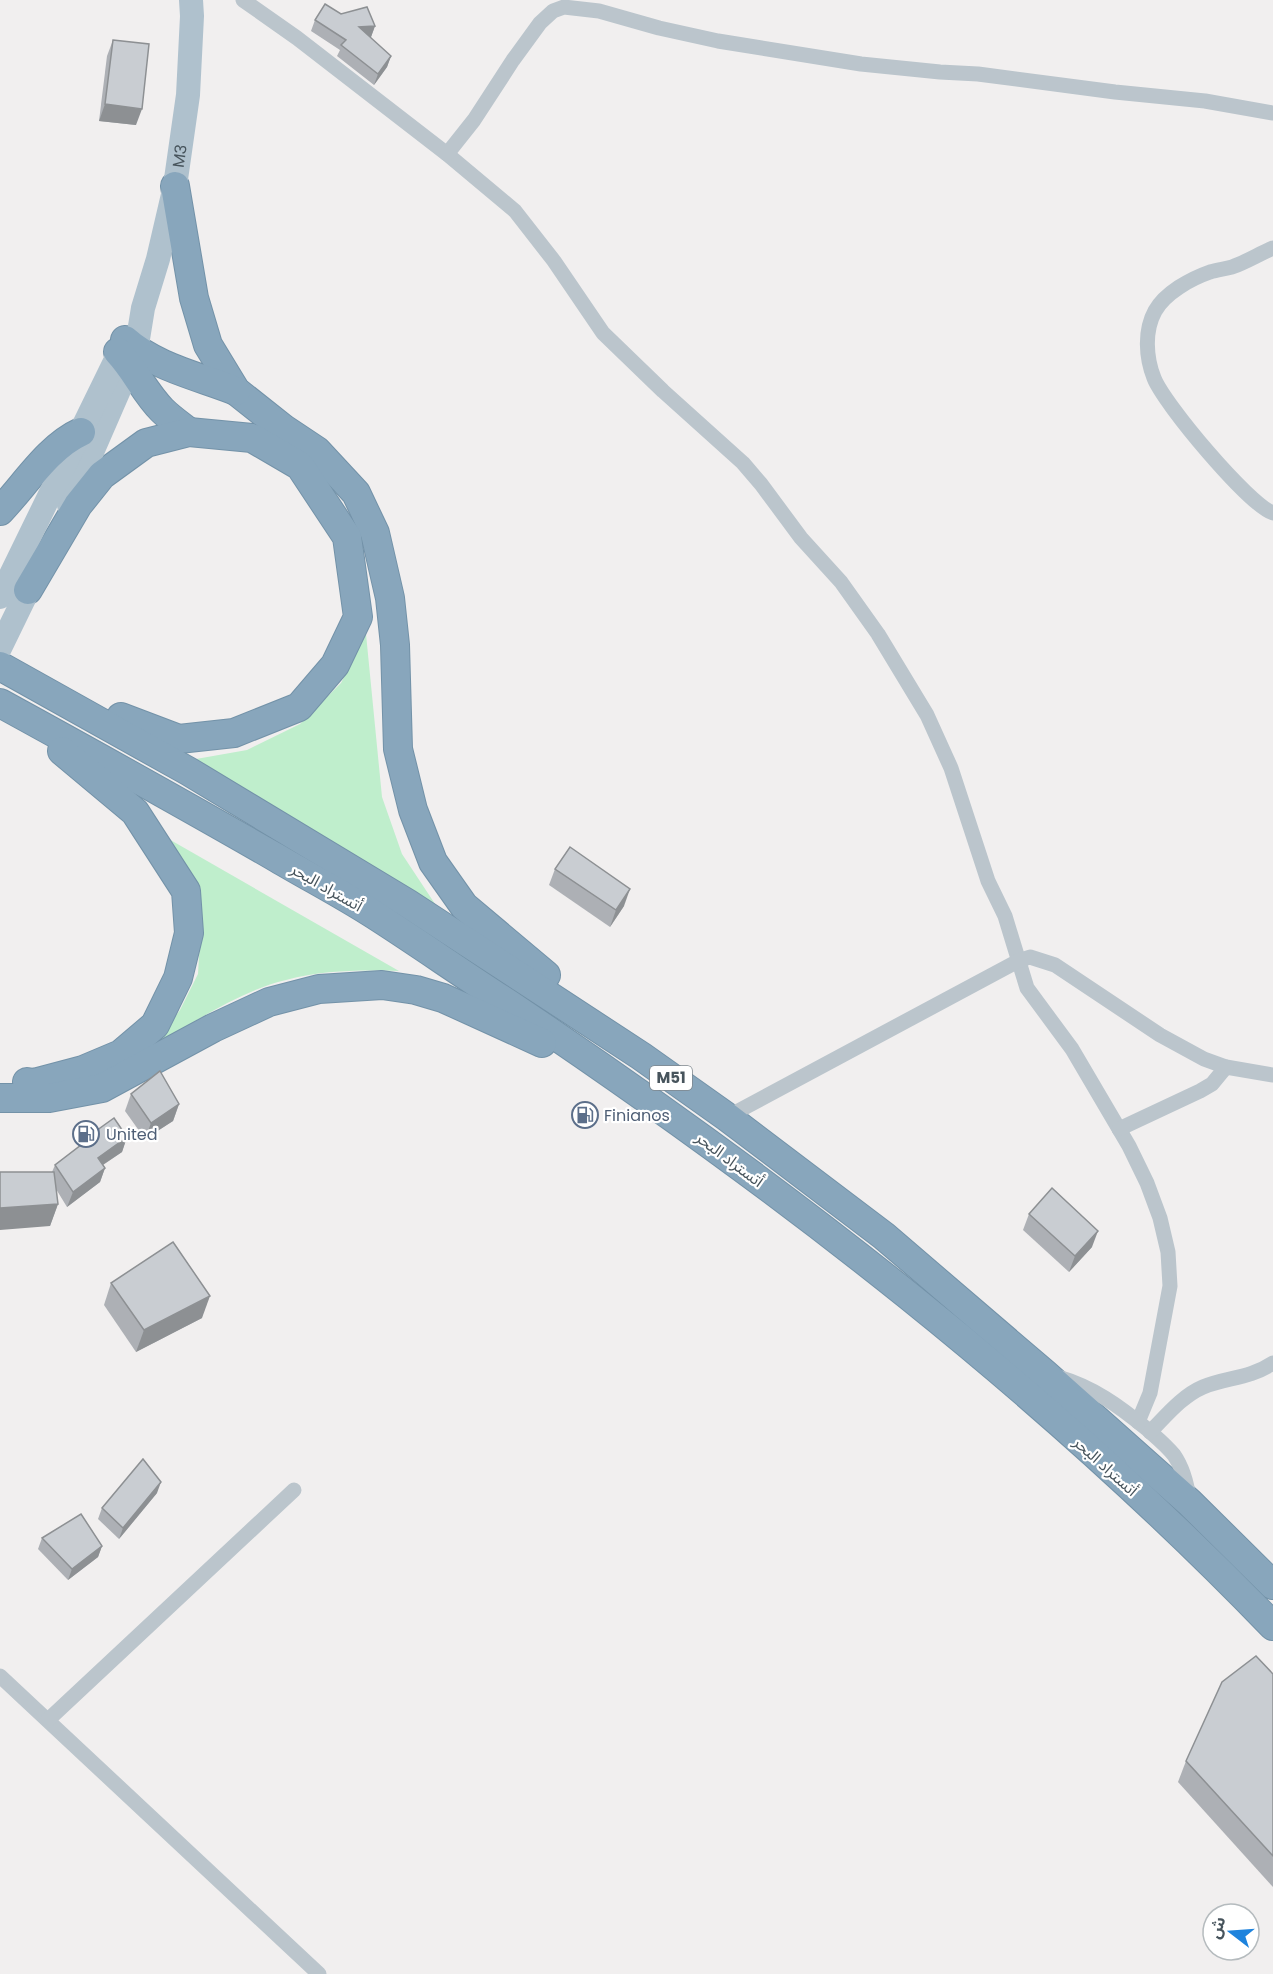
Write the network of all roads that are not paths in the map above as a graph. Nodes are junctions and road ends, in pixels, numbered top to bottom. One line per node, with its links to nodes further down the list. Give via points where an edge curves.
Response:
1 (191, 0): 5 (main road, M3, via 188,95)
2 (243, 0): 4 (street)
3 (1273, 113): 4 (street, via 988,75 861,64 718,41 599,11 564,7 553,11 534,31)
4 (447, 154): 18 (street, via 515,211 603,333 762,484 801,538 858,605 938,737)
5 (175, 186): 7 (main road, M3, via 158,259); 8 (highway, via 194,298 207,345)
6 (1273, 248): 12 (street, via 1232,267 1208,273 1172,292 1154,312 1147,342 1155,380 1173,410 1228,472 1265,510)
7 (128, 352): 8 (highway); 9 (main road); 10 (highway, via 151,397); 13 (main road, via 80,483)
8 (236, 391): 19 (highway, via 317,451 356,493 375,533 390,598 398,748 413,810 433,862 464,906)
9 (81, 432): 11 (highway, via 53,449); 13 (main road)
10 (189, 432): 13 (highway, via 146,443 102,475); 16 (highway, via 252,438 300,466 347,537 358,617 335,665 299,708 234,732 178,739)
11 (0, 511)
12 (1273, 513)
13 (15, 600): 14 (main road)
14 (0, 648)
15 (0, 666): 16 (highway, أتستراد البحر / M51)
16 (40, 688): 19 (highway, أتستراد البحر / M51, via 188,771 407,903)
17 (7, 707): 21 (highway, أتستراد البحر / M51, via 371,913); 23 (highway, via 135,812 186,891 189,933 178,978 155,1025 121,1054 83,1070 34,1083)
18 (1018, 961): 20 (street, via 1030,957 1055,965 1160,1035); 25 (street); 26 (street, via 1034,1000 1072,1048)
19 (641, 1056): 25 (highway, أتستراد البحر / M51)
20 (1226, 1067): 22 (street); 26 (street, via 1200,1091)
21 (607, 1070): 24 (highway, via 443,998 382,985 319,989 269,1002 102,1088 49,1098); 34 (highway, أتستراد البحر / M51, via 839,1241 983,1356 1116,1474)
22 (1273, 1075)
23 (0, 1078)
24 (0, 1098)
25 (727, 1117): 28 (highway, أتستراد البحر / M51, via 884,1236)
26 (1119, 1129): 29 (street, via 1139,1164 1160,1218 1169,1269 1154,1377)
27 (1273, 1363): 30 (street, via 1237,1379 1203,1387)
28 (1045, 1374): 29 (street, via 1092,1390); 32 (highway, أتستراد البحر / M51)
29 (1138, 1422): 30 (street)
30 (1150, 1432): 32 (street, via 1174,1456)
31 (294, 1490): 36 (street)
32 (1189, 1502): 33 (highway, أتستراد البحر / M51)
33 (1273, 1585)
34 (1273, 1626)
35 (0, 1676): 36 (street)
36 (48, 1720): 37 (street)
37 (319, 1974)

